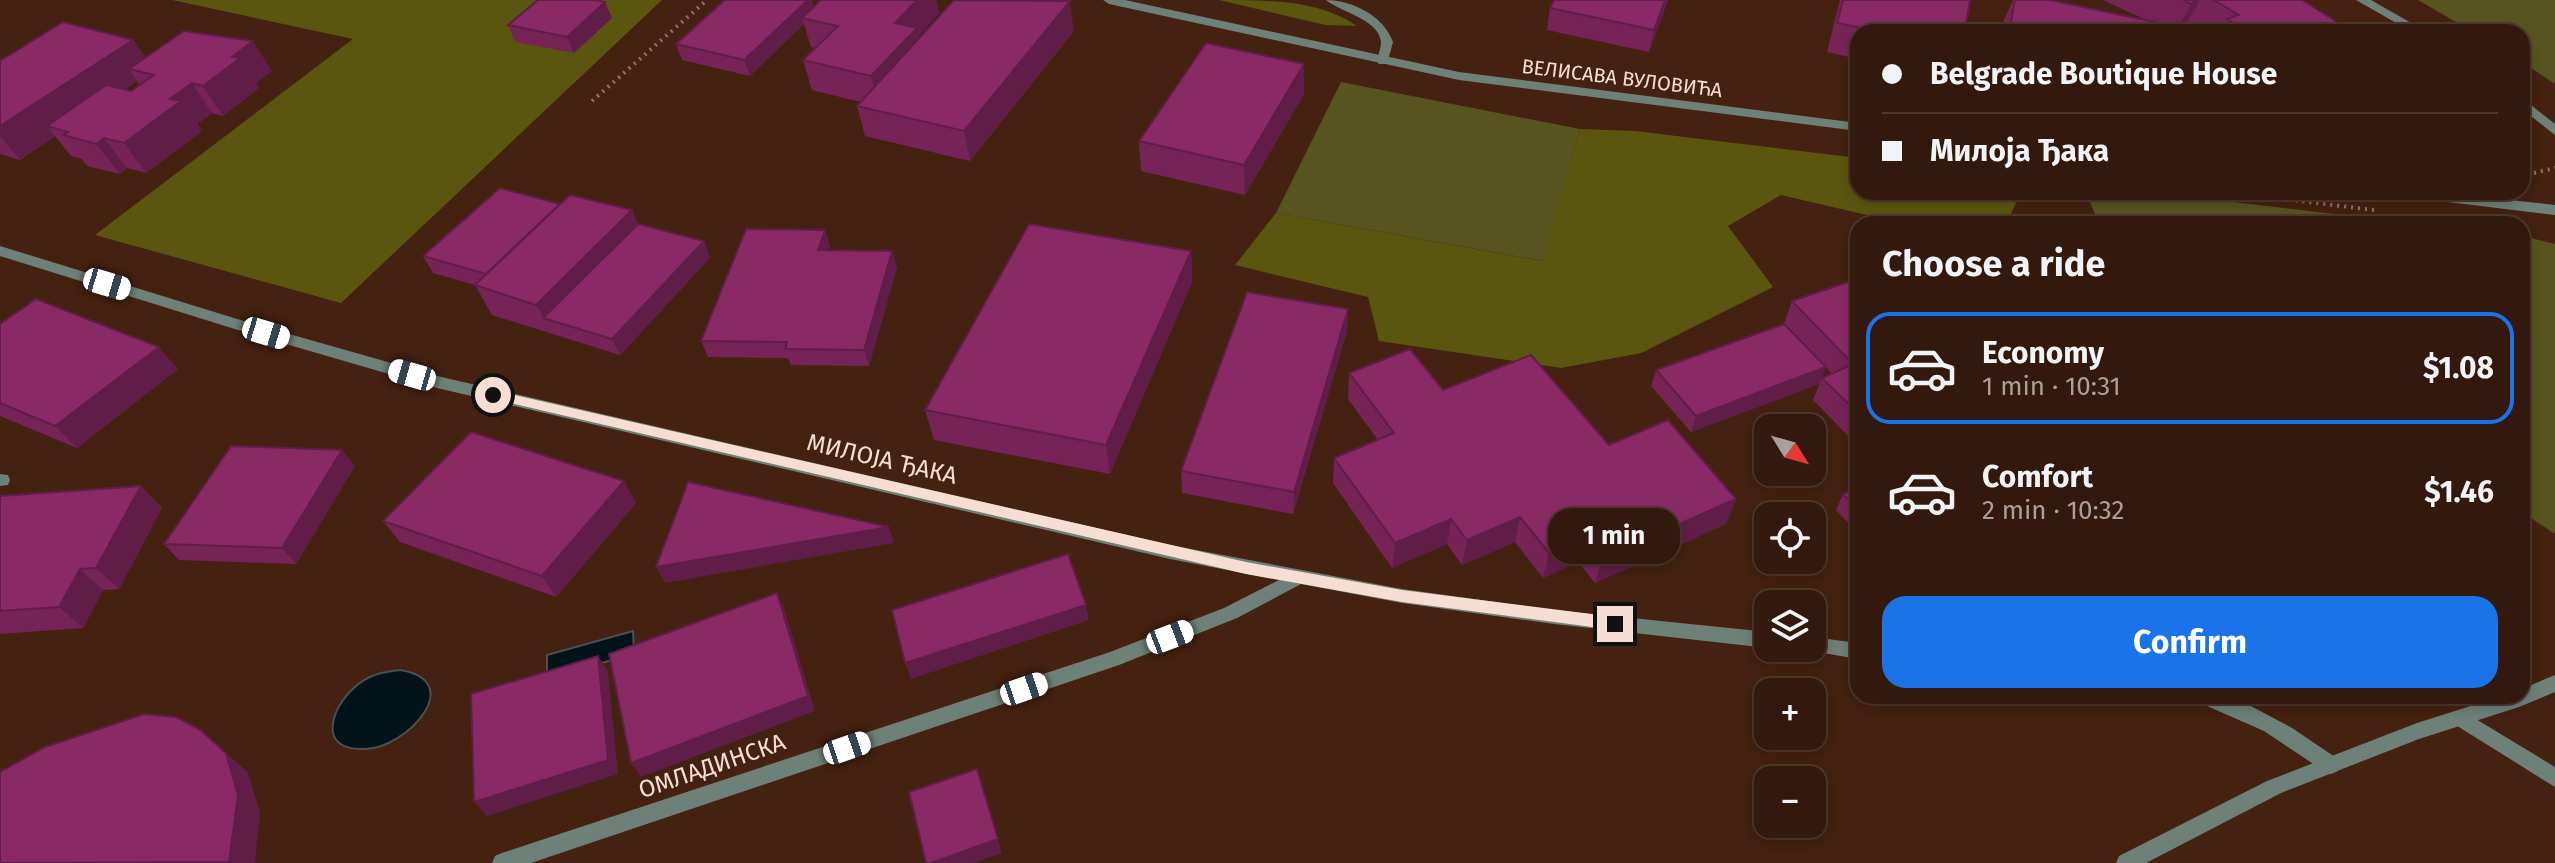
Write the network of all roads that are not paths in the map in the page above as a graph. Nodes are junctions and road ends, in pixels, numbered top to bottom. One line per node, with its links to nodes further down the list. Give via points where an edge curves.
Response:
1 (1109, 0): 5 (street, ВЕЛИСАВА ВУЛОВИЋА)
2 (1332, 0): 5 (street, via 1381,30 1387,42)
3 (2362, 0): 4 (street)
4 (2406, 24)
5 (1383, 61): 7 (street, ВЕЛИСАВА ВУЛОВИЋА, via 1525,86)
6 (2530, 109): 8 (street)
7 (1850, 126)
8 (2555, 131)
9 (2468, 200): 10 (street)
10 (2555, 210)
11 (0, 251): 12 (street, МИЛОЈА ЂАКА, via 437,382)
12 (1296, 578): 13 (street, МИЛОЈА ЂАКА, via 1554,617); 23 (street, ОМЛАДИНСКА, via 1198,626 1113,659)
13 (1754, 638)
14 (1826, 647): 15 (street)
15 (1850, 650)
16 (2555, 683): 17 (street)
17 (2530, 692)
18 (2228, 704): 21 (street, via 2252,712)
19 (2499, 704): 20 (street)
20 (2461, 718): 21 (street); 22 (street)
21 (2331, 765): 24 (street, via 2274,787)
22 (2555, 778)
23 (502, 863)
24 (2126, 863)

